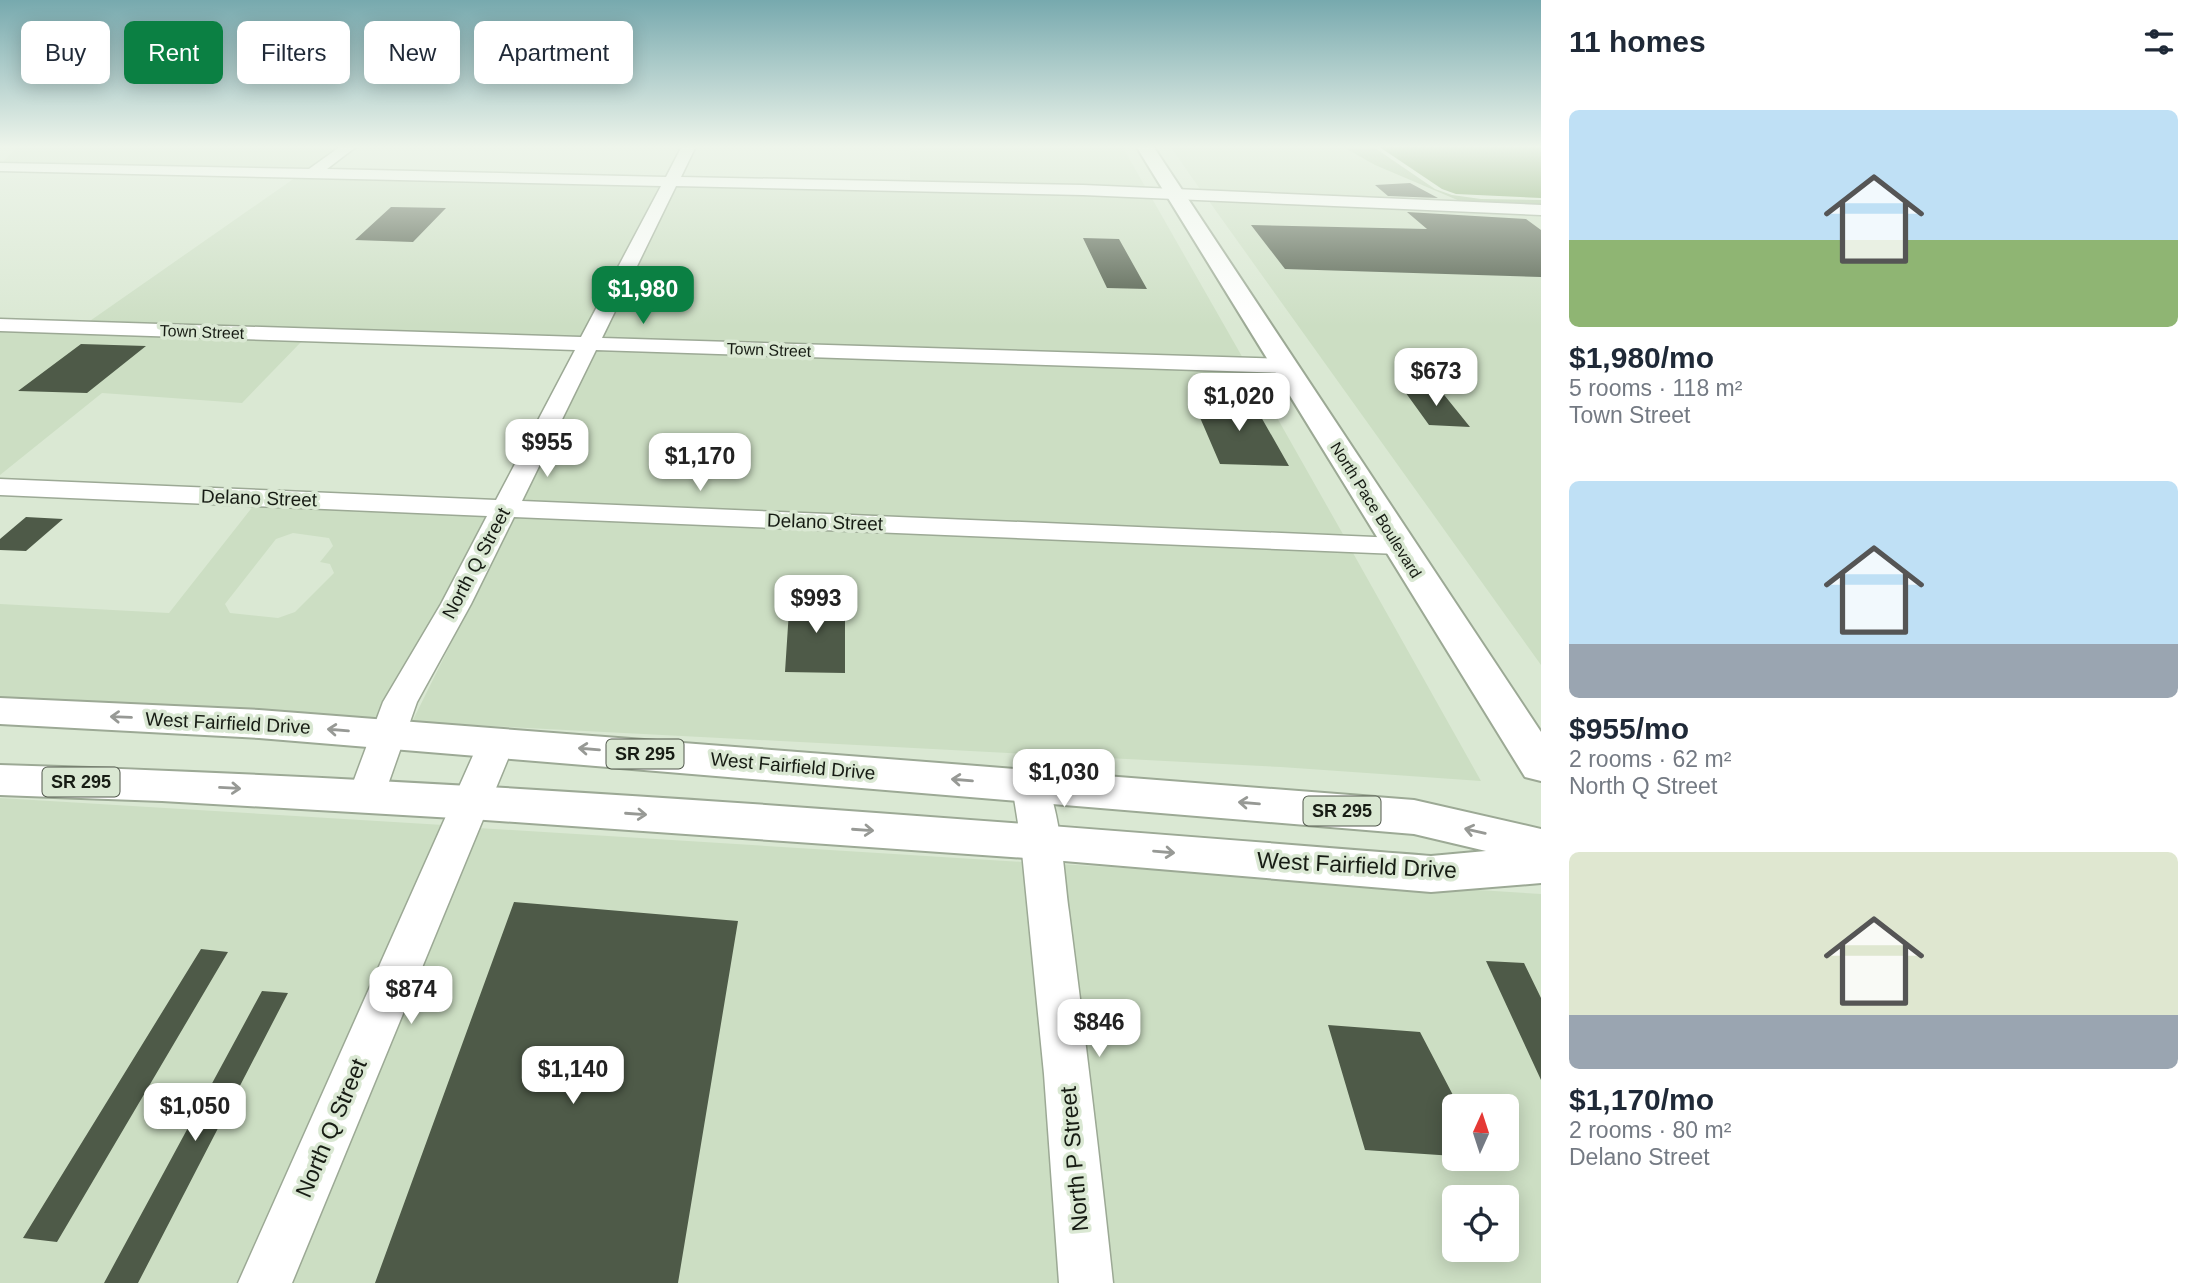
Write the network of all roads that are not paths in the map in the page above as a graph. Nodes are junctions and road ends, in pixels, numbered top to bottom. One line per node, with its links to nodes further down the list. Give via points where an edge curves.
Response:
1 (660, 206): 6 (street, North Q Street)
2 (1182, 206): 7 (main road, North Pace Boulevard)
3 (1452, 206): 4 (street)
4 (1541, 210)
5 (0, 325): 6 (street, Town Street)
6 (590, 345): 7 (street, Town Street); 9 (street, North Q Street)
7 (1285, 366): 10 (main road, North Pace Boulevard)
8 (0, 487): 9 (street, Delano Street)
9 (505, 508): 10 (street, Delano Street); 12 (street, North Q Street, via 400,702)
10 (1398, 547): 14 (main road, North Pace Boulevard)
11 (1, 712): 12 (main road, West Fairfield Drive / SR 295, one-way to 11)
12 (389, 734): 13 (main road, West Fairfield Drive / SR 295); 17 (street, North Q Street)
13 (497, 742): 16 (main road, West Fairfield Drive / SR 295, one-way to 13); 18 (street, North Q Street)
14 (1541, 766)
15 (0, 779): 17 (main road, West Fairfield Drive / SR 295, one-way to 17)
16 (1030, 786): 19 (street, North P Street); 20 (main road, West Fairfield Drive / SR 295, one-way to 16, via 1414,817)
17 (366, 796): 18 (main road, West Fairfield Drive / SR 295)
18 (471, 803): 19 (main road, West Fairfield Drive / SR 295, one-way to 19); 22 (street, North Q Street)
19 (1040, 842): 21 (main road, West Fairfield Drive / SR 295, one-way to 21, via 1431,874); 23 (street, North P Street)
20 (1541, 846)
21 (1541, 865)
22 (265, 1283)
23 (1086, 1283)

